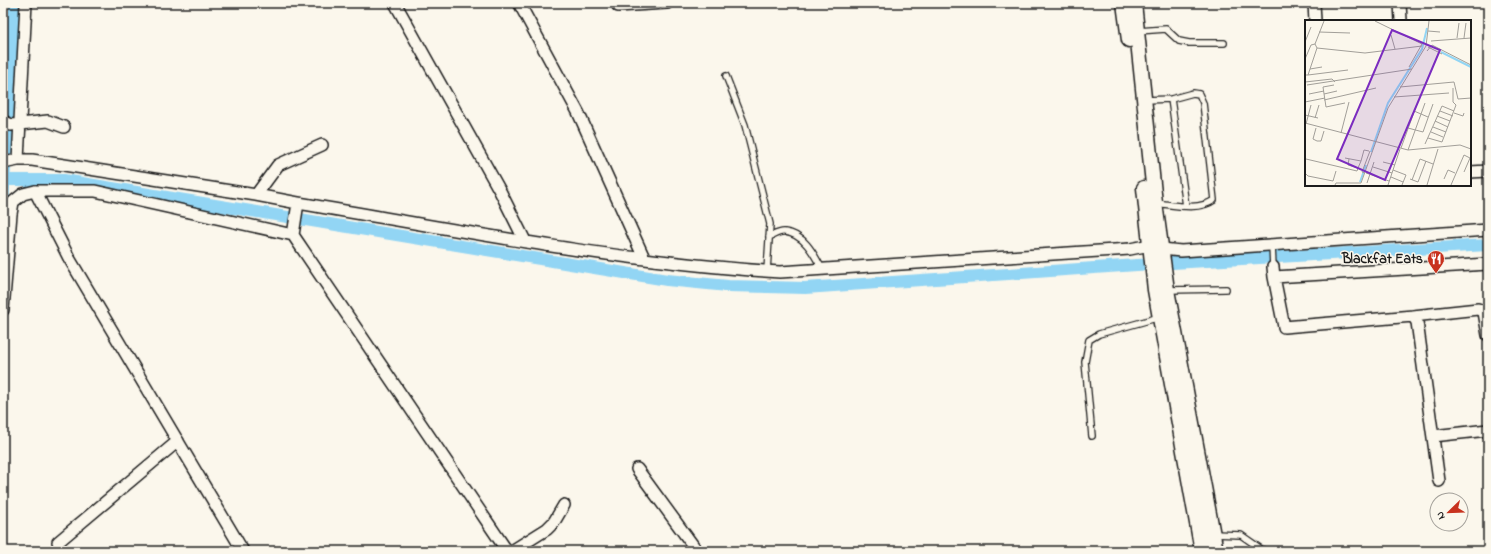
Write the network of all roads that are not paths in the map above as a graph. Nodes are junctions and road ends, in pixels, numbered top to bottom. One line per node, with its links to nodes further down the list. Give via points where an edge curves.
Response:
1 (26, 3): 17 (street)
2 (395, 3): 31 (street, via 503,196)
3 (519, 3): 34 (street, via 578,112)
4 (667, 3): 9 (street)
5 (1124, 3): 33 (street)
6 (1134, 3): 12 (street)
7 (1314, 3): 10 (street)
8 (1400, 3): 11 (street)
9 (618, 6)
10 (1315, 20)
11 (1401, 20)
12 (1138, 31): 13 (lane, via 1166,29 1179,41); 16 (street)
13 (1224, 43)
14 (726, 76): 30 (lane, via 745,125 770,224)
15 (1171, 99): 16 (lane); 27 (lane); 27 (lane, via 1193,93 1200,94 1203,103 1214,200 1209,204)
16 (1145, 100): 25 (street)
17 (12, 123): 18 (street, via 48,121); 20 (street)
18 (64, 126)
19 (322, 145): 24 (street, via 278,165)
20 (11, 161): 24 (street, via 32,160)
21 (1488, 171): 22 (street)
22 (1471, 172)
23 (35, 191): 28 (street, via 95,192); 42 (street, via 23,194 13,202); 50 (street, via 69,258)
24 (256, 195): 26 (street)
25 (1156, 203): 27 (lane); 33 (street)
26 (297, 206): 28 (street); 31 (street)
27 (1186, 206)
28 (294, 230): 57 (street)
29 (1488, 230): 32 (street)
30 (769, 236): 36 (lane, via 784,232 796,236 811,248); 37 (lane)
31 (525, 241): 34 (street, via 586,252)
32 (1272, 247): 33 (street); 39 (lane)
33 (1156, 251): 36 (street, via 1114,250); 38 (street)
34 (644, 258): 37 (street)
35 (1488, 264): 39 (street)
36 (822, 269): 37 (street)
37 (767, 271)
38 (1159, 272): 41 (street); 45 (street)
39 (1274, 272): 44 (street, via 1284,327)
40 (1226, 289): 41 (lane)
41 (1167, 290): 54 (street)
42 (3, 310)
43 (1486, 312): 44 (street, via 1478,309); 46 (street)
44 (1412, 316): 49 (street, via 1417,322)
45 (1160, 317): 48 (lane, via 1099,334 1089,340 1085,362); 60 (street)
46 (1488, 335)
47 (1488, 430): 49 (street)
48 (1092, 436)
49 (1433, 436): 52 (street)
50 (178, 441): 55 (street); 56 (street)
51 (637, 469): 59 (street)
52 (1439, 481)
53 (564, 504): 58 (street, via 554,522)
54 (1212, 534): 61 (street); 62 (lane, via 1241,535)
55 (58, 542)
56 (243, 551)
57 (507, 551)
58 (512, 551)
59 (696, 551)
60 (1202, 551)
61 (1216, 551)
62 (1264, 551)

